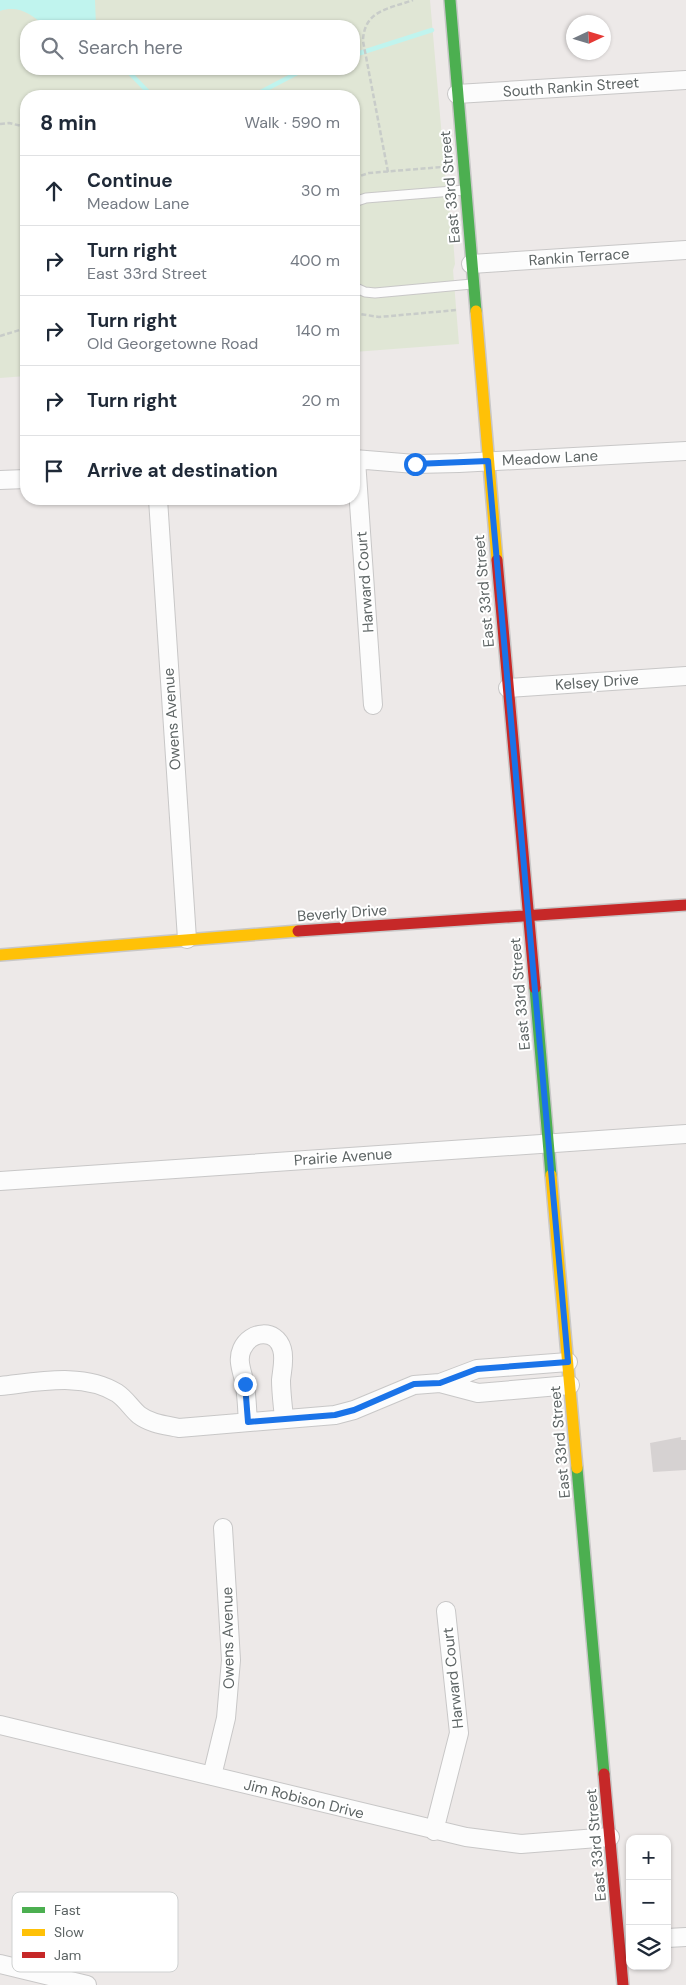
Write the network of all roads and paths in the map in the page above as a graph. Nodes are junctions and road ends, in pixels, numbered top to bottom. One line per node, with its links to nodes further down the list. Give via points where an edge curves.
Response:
1 (413, 0): 8 (path, via 375,13 364,27 367,61)
2 (450, 0): 4 (street, East 33rd Street)
3 (686, 80): 4 (street, South Rankin Street)
4 (457, 94): 10 (street, East 33rd Street)
5 (0, 124): 6 (path)
6 (20, 126)
7 (442, 167): 8 (path)
8 (388, 172): 9 (path)
9 (360, 176)
10 (466, 190): 11 (lane); 13 (street, East 33rd Street)
11 (360, 200)
12 (686, 250): 13 (street, Rankin Terrace)
13 (471, 264): 14 (street, East 33rd Street)
14 (474, 284): 15 (lane, via 375,293); 22 (street, East 33rd Street)
15 (360, 290)
16 (458, 310): 17 (path, via 379,317)
17 (360, 314)
18 (20, 330): 19 (path)
19 (0, 336)
20 (686, 451): 22 (street, Meadow Lane)
21 (360, 460): 22 (street, Meadow Lane, via 415,464)
22 (488, 461): 28 (street, East 33rd Street)
23 (20, 479): 24 (street)
24 (0, 480)
25 (158, 505): 32 (street, Owens Avenue)
26 (358, 505): 29 (street, Harward Court)
27 (686, 676): 28 (street, Kelsey Drive)
28 (508, 688): 31 (street, East 33rd Street)
29 (373, 705)
30 (686, 905): 31 (street, Beverly Drive)
31 (528, 914): 32 (street, Beverly Drive); 35 (street, East 33rd Street)
32 (187, 939): 33 (street, Beverly Drive)
33 (0, 955)
34 (686, 1134): 35 (street, Prairie Avenue)
35 (548, 1143): 36 (street, Prairie Avenue); 37 (street, East 33rd Street)
36 (0, 1181)
37 (568, 1362): 38 (street); 40 (street, East 33rd Street)
38 (486, 1368): 39 (street); 42 (street)
39 (440, 1383): 42 (street, via 478,1393); 43 (street, via 414,1384 335,1415)
40 (570, 1385): 42 (street); 50 (street, East 33rd Street)
41 (0, 1386): 44 (street, via 92,1382 118,1394 139,1414 156,1424 179,1428)
42 (488, 1392)
43 (284, 1419): 44 (street); 44 (street, via 284,1356 279,1341 264,1334 246,1342 240,1356)
44 (248, 1422)
45 (223, 1528): 48 (street, Owens Avenue, via 231,1660 226,1718)
46 (446, 1611): 49 (street, Harward Court, via 459,1733)
47 (0, 1725): 48 (street, Jim Robison Drive)
48 (212, 1776): 49 (street, Jim Robison Drive)
49 (434, 1831): 50 (street, Jim Robison Drive, via 521,1844)
50 (610, 1837): 53 (street, East 33rd Street)
51 (686, 1937): 52 (street)
52 (671, 1938)
53 (624, 1940): 56 (street, East 33rd Street)
54 (33, 1972): 55 (street)
55 (87, 1985)
56 (623, 1985)

